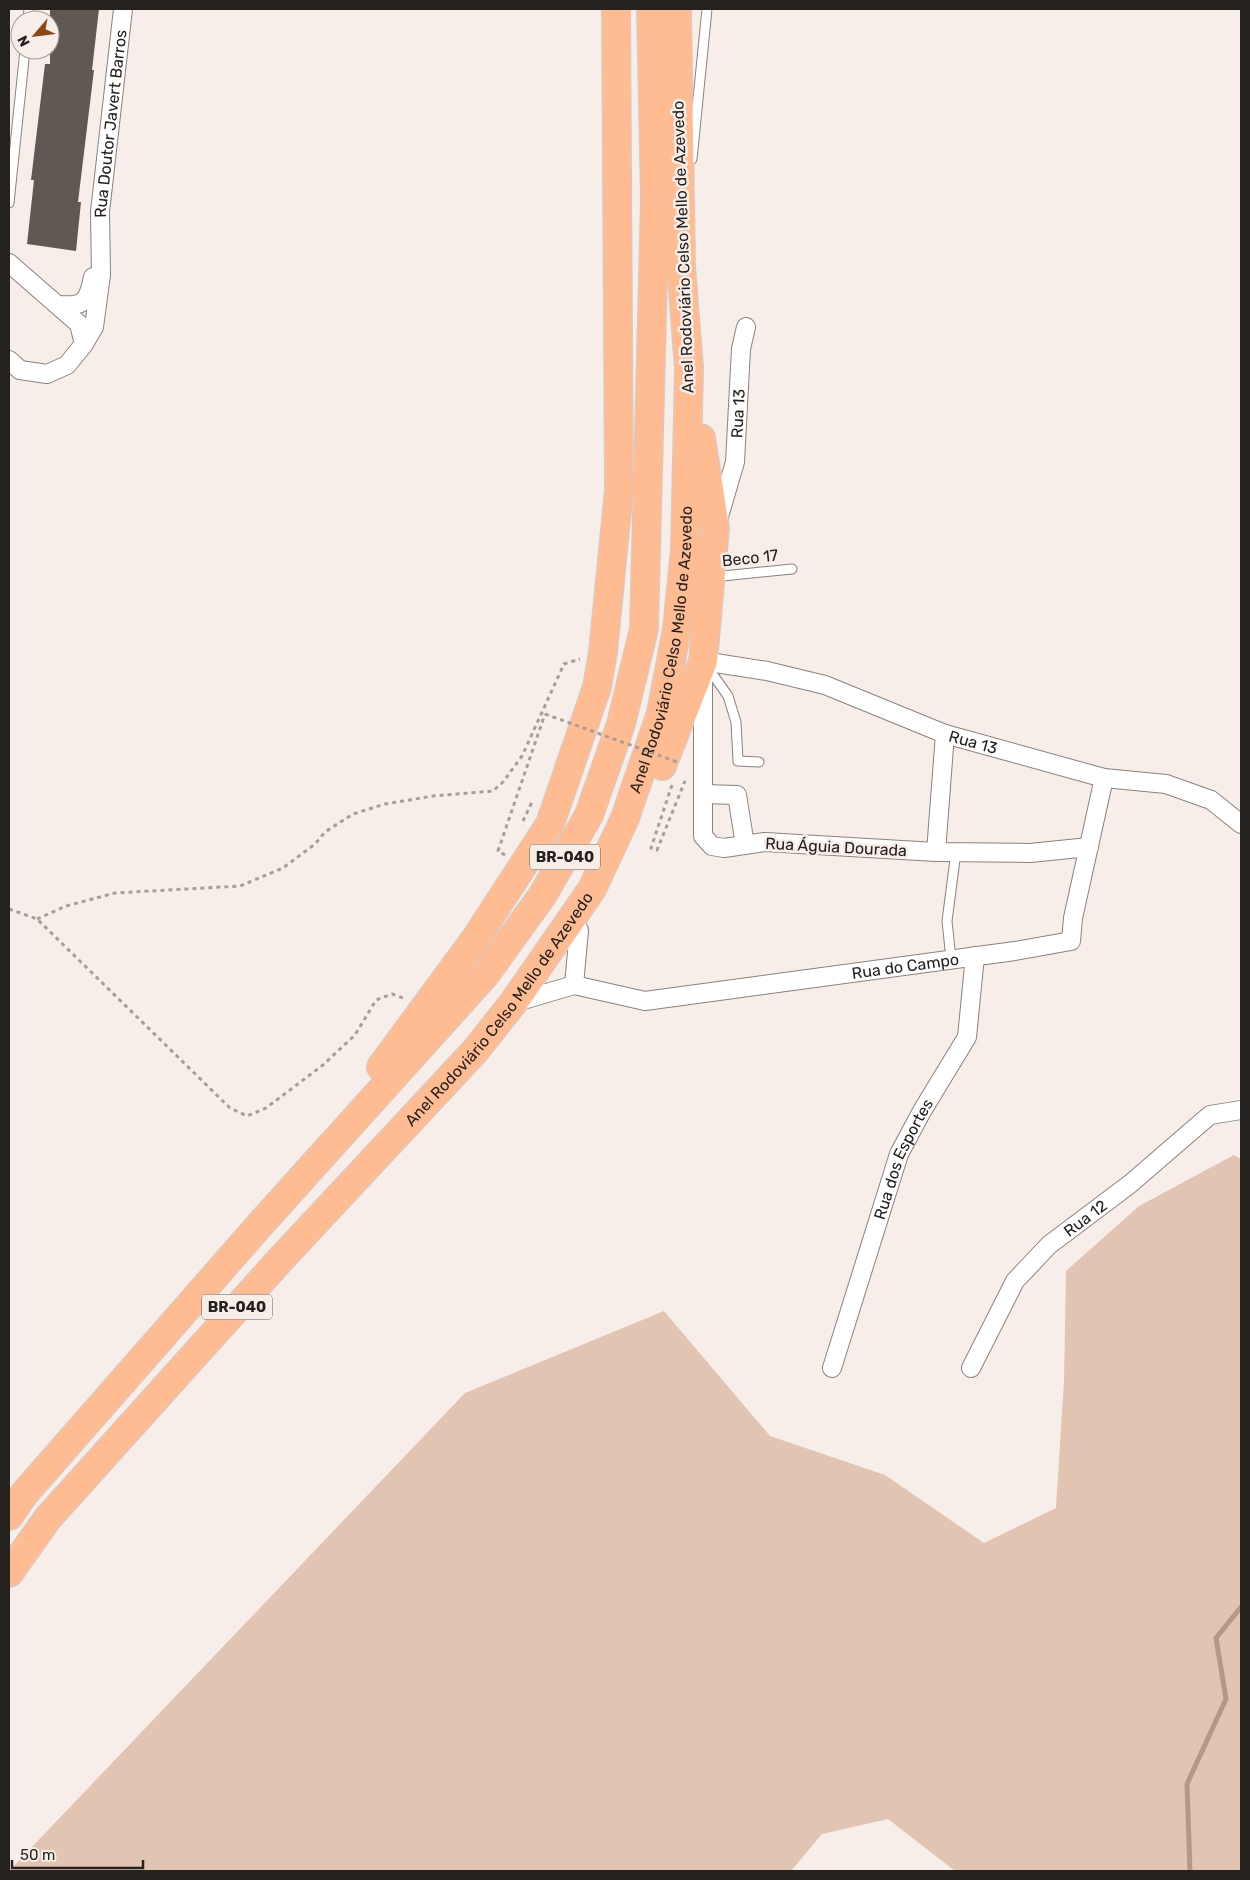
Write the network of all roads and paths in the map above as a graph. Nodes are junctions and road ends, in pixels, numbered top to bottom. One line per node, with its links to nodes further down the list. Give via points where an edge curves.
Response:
1 (123, 9): 10 (street, Rua Doutor Javert Barros, via 100,212)
2 (616, 9): 21 (highway, via 619,490)
3 (650, 9): 50 (highway, Anel Rodoviário Celso Mello de Azevedo / BR-040, via 655,198 644,629 621,724 589,815 542,896 485,975)
4 (677, 9): 12 (highway, Anel Rodoviário Celso Mello de Azevedo / BR-040)
5 (707, 9): 7 (lane)
6 (24, 60): 9 (lane)
7 (691, 167)
8 (689, 187): 12 (lane)
9 (9, 203)
10 (100, 240): 13 (street, Rua Doutor Javert Barros, via 89,295 84,302 74,306); 15 (street, Rua Doutor Javert Barros, via 97,312 94,327)
11 (9, 263): 13 (street)
12 (681, 266): 17 (highway, Anel Rodoviário Celso Mello de Azevedo / BR-040)
13 (58, 305): 15 (street, via 80,324)
14 (746, 327): 18 (street, Rua 13, via 741,350 735,462)
15 (84, 344): 16 (street, Rua Doutor Javert Barros, via 67,365 47,374 20,370)
16 (9, 360)
17 (689, 368): 18 (highway); 45 (highway, Anel Rodoviário Celso Mello de Azevedo / BR-040, via 685,549 677,629 661,713 625,818 592,889)
18 (715, 528): 20 (highway)
19 (792, 569): 20 (lane, Beco 17)
20 (711, 578): 22 (highway)
21 (603, 652): 24 (path, via 564,664); 48 (highway, via 597,687 550,824 476,938)
22 (703, 661): 23 (street, Rua 13, via 767,671 825,685); 26 (street, Rua Águia Dourada); 27 (lane, via 728,696 736,722 738,762); 42 (highway, via 616,880)
23 (945, 734): 29 (street, Rua 13); 37 (street)
24 (526, 747): 25 (path); 41 (path, via 503,782 492,791 433,796 385,804 353,814 325,832 315,844 283,868 240,886 115,893 66,906)
25 (532, 750): 28 (path, bridge, via 545,714); 39 (path, via 498,851)
26 (703, 761): 30 (path, via 690,770 657,850 651,848); 32 (street, Rua Águia Dourada)
27 (760, 762)
28 (680, 763)
29 (1104, 778): 33 (street, Rua 13, via 1166,784 1211,800); 36 (street, Rua do Campo)
30 (673, 782)
31 (536, 794): 34 (path)
32 (703, 794): 35 (street, via 737,795); 35 (street, Rua Águia Dourada, via 703,836 712,846)
33 (1241, 824)
34 (519, 830)
35 (745, 846): 37 (street, Rua Águia Dourada, via 765,842)
36 (1089, 847): 38 (street, Rua Águia Dourada, via 1030,853); 43 (street, Rua do Campo, via 1071,941)
37 (936, 852): 38 (street, Rua Águia Dourada)
38 (956, 852): 44 (lane, via 947,922)
39 (507, 856)
40 (9, 909): 41 (path)
41 (37, 918): 48 (path, via 230,1108 247,1116 266,1108 323,1065 355,1035 376,1000 392,994 415,1002)
42 (579, 930): 45 (highway); 46 (street)
43 (975, 956): 44 (street, Rua do Campo); 51 (street, Rua dos Esportes, via 967,1037 899,1154)
44 (951, 959): 46 (street, Rua do Campo, via 645,1001)
45 (540, 964): 47 (highway, Anel Rodoviário Celso Mello de Azevedo / BR-040)
46 (574, 985): 47 (street, Rua do Campo)
47 (513, 1003): 54 (highway, Anel Rodoviário Celso Mello de Azevedo / BR-040, via 475,1051 281,1259 48,1518)
48 (423, 1009): 50 (highway, via 385,1062 290,1173)
49 (1241, 1110): 52 (street, Rua 12, via 1210,1115 1130,1184 1049,1245 1015,1281)
50 (265, 1219): 53 (highway, Anel Rodoviário Celso Mello de Azevedo / BR-040, via 24,1494)
51 (832, 1368)
52 (972, 1368)
53 (9, 1516)
54 (9, 1573)

